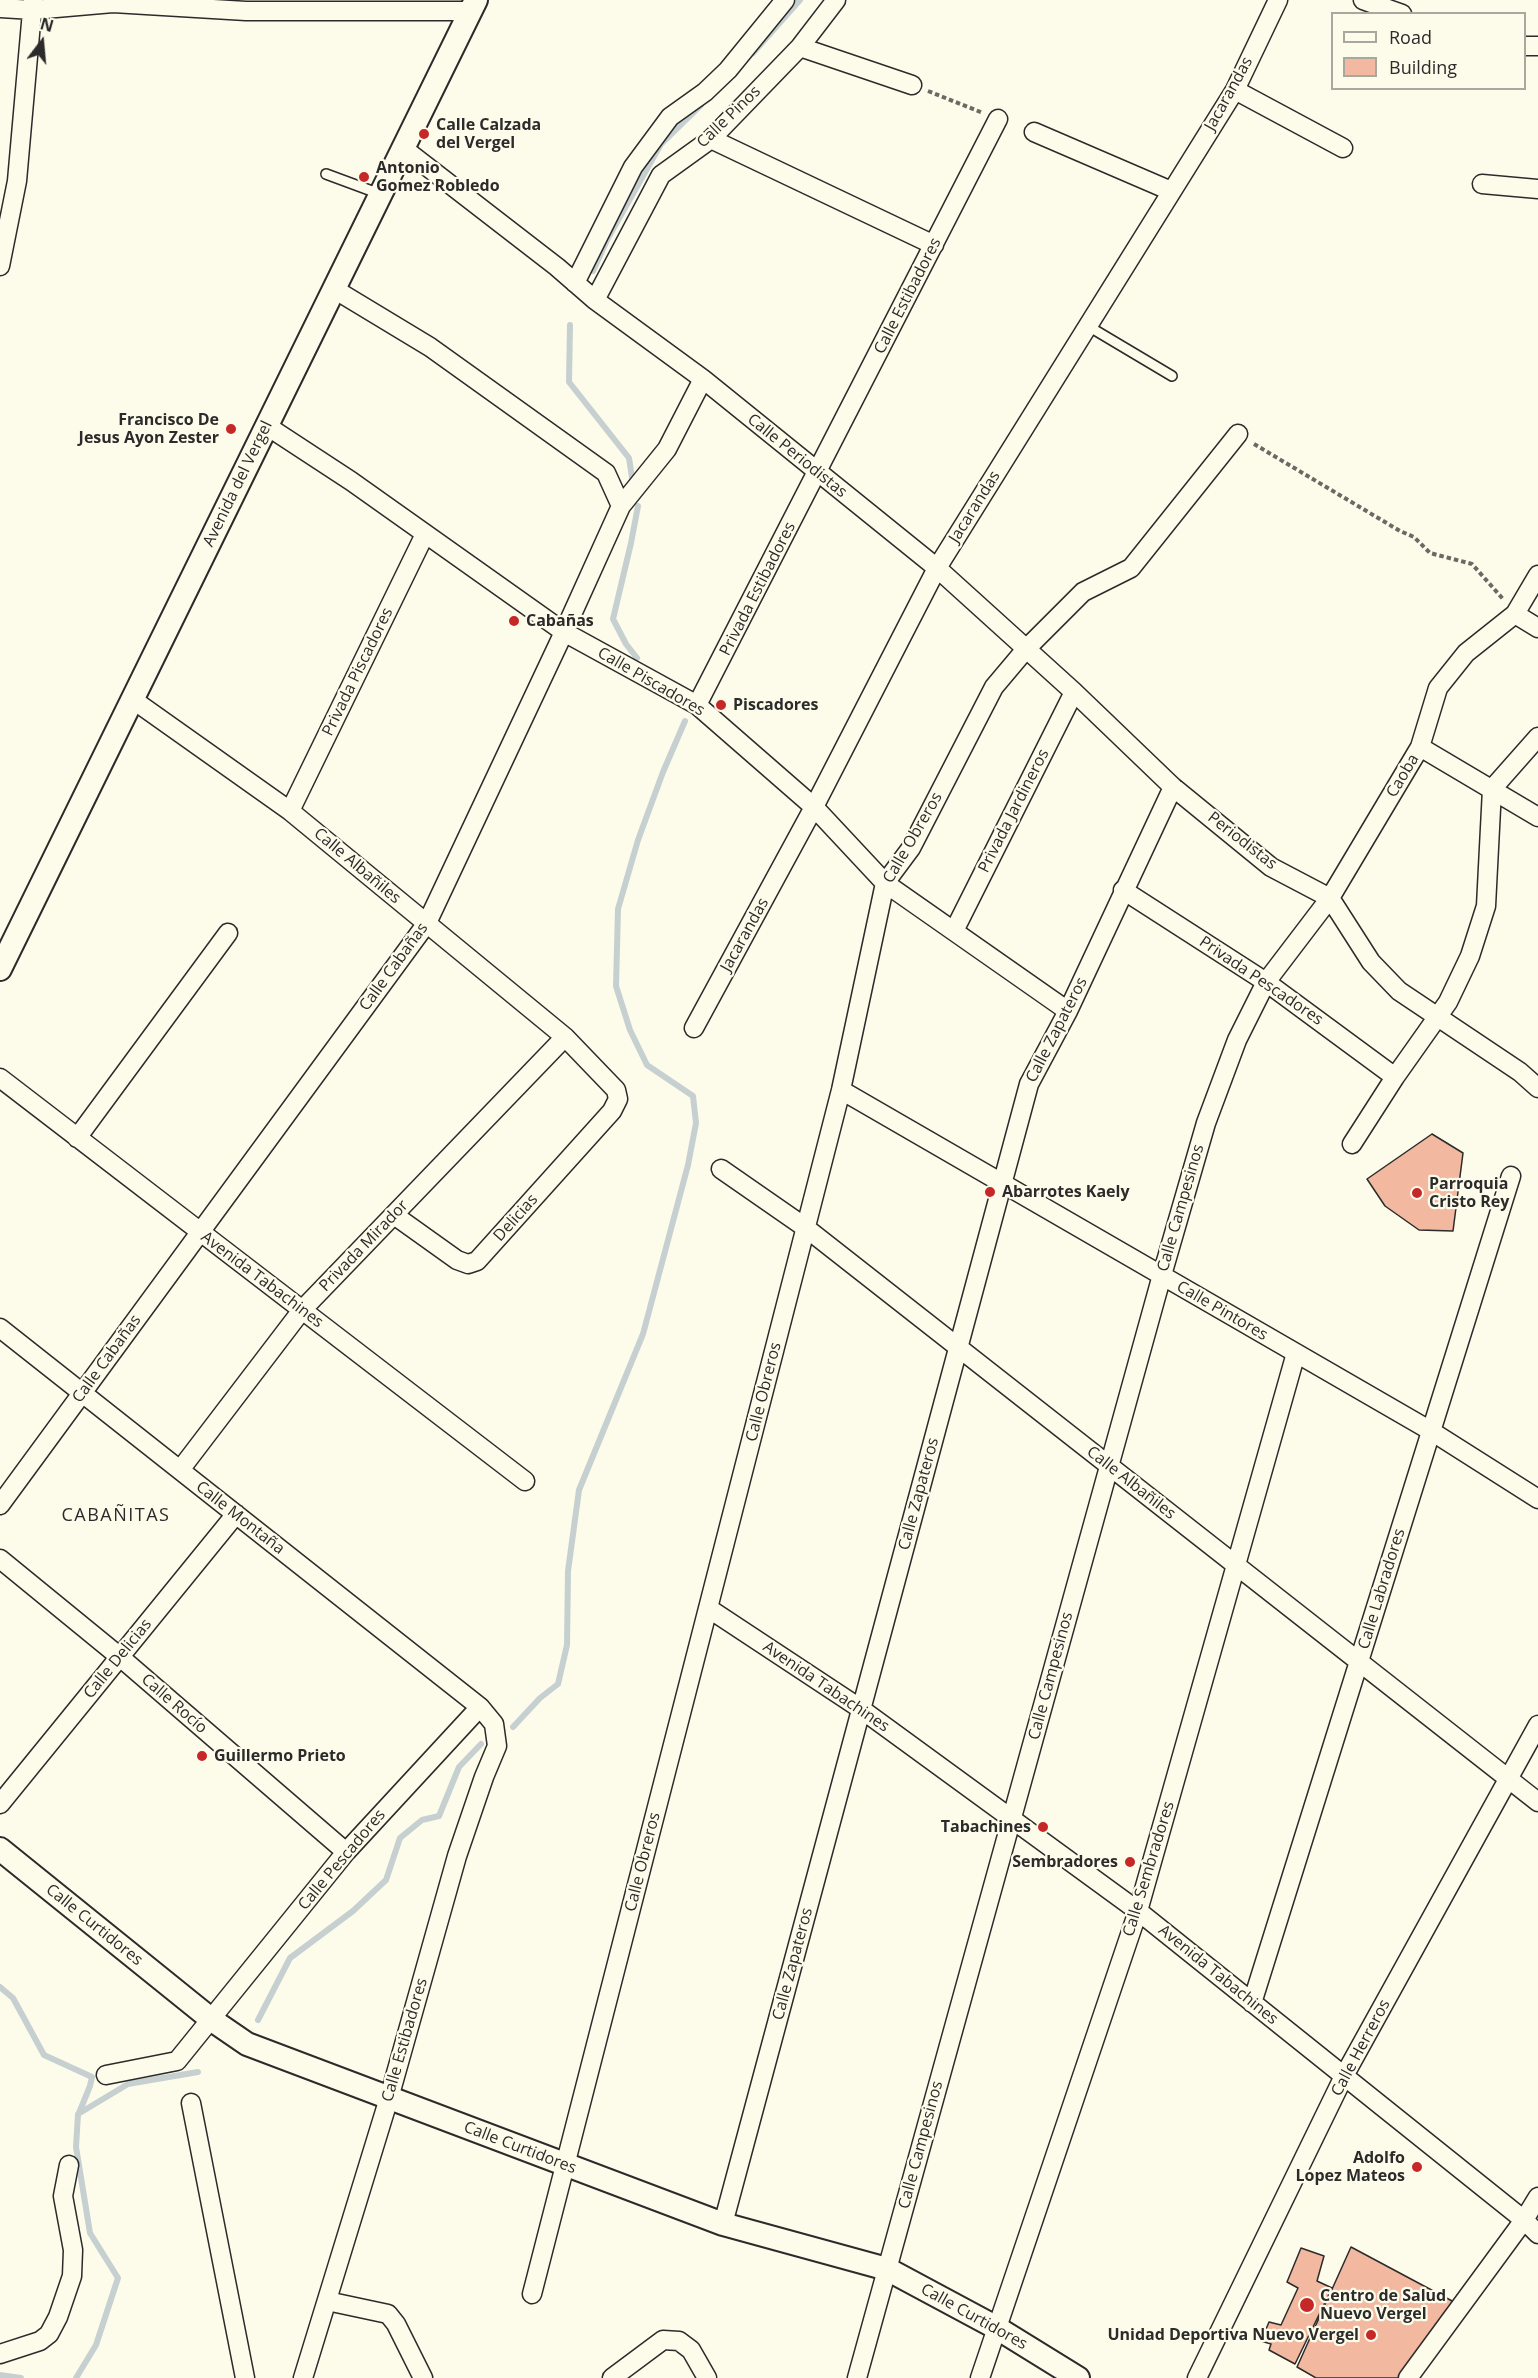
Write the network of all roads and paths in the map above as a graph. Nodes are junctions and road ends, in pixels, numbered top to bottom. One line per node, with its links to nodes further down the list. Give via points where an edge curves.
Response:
1 (785, 0): 25 (street, via 728,70 670,117 639,159)
2 (836, 0): 10 (street, Calle Pinos)
3 (1278, 0): 12 (street, Jacarandas)
4 (1363, 0): 9 (street)
5 (112, 2): 6 (street); 7 (street, via 246,11)
6 (33, 5): 8 (street); 24 (street, via 17,181)
7 (474, 5): 16 (street, Avenida del Vergel)
8 (0, 8)
9 (1396, 12)
10 (800, 47): 11 (street); 15 (street, Calle Pinos)
11 (912, 85): 13 (path)
12 (1235, 90): 17 (street); 21 (street, Jacarandas)
13 (998, 119): 23 (street, Calle Estibadores)
14 (1034, 132): 21 (street)
15 (711, 139): 23 (street); 27 (street, Calle Pinos, via 661,175)
16 (403, 148): 22 (street, Avenida del Vergel); 25 (street, Calle Periodistas)
17 (1343, 148)
18 (326, 174): 22 (lane)
19 (1482, 184): 20 (street)
20 (1538, 189)
21 (1171, 191): 28 (street, Jacarandas)
22 (380, 194): 26 (street, Avenida del Vergel)
23 (934, 245): 33 (street, Calle Estibadores)
24 (0, 267)
25 (575, 283): 27 (street, Calle Periodistas)
26 (334, 289): 31 (street, Avenida del Vergel); 34 (street, via 430,347 606,473)
27 (595, 300): 30 (street, Calle Periodistas)
28 (1088, 326): 29 (lane); 36 (street, Jacarandas)
29 (1172, 376)
30 (703, 379): 33 (street, Calle Periodistas); 34 (street, Calle Cabañas, via 667,449)
31 (267, 426): 35 (street, Calle Piscadores); 43 (street, Avenida del Vergel)
32 (1238, 434): 38 (path, via 1414,537 1430,553 1472,564); 41 (street, Calle Obreros, via 1131,568 1083,592)
33 (818, 473): 36 (street, Calle Periodistas); 44 (street, Privada Estibadores)
34 (621, 506): 40 (street, Calle Cabañas)
35 (425, 534): 40 (street, Calle Piscadores); 50 (street, Privada Piscadores)
36 (937, 568): 41 (street, Calle Periodistas); 49 (street, Jacarandas)
37 (1538, 575): 38 (street, Caoba)
38 (1515, 614): 39 (street); 46 (street, Caoba, via 1466,653 1438,688)
39 (1538, 628)
40 (564, 632): 44 (street, Calle Piscadores); 55 (street, Calle Cabañas)
41 (1026, 649): 42 (street, Calle Periodistas); 52 (street, Calle Obreros, via 994,687 911,848)
42 (1074, 692): 47 (street, Calle Periodistas); 56 (street, Privada Jardineros)
43 (132, 699): 50 (street, Calle Albañiles); 58 (street, Avenida del Vergel)
44 (697, 705): 49 (street, Calle Piscadores)
45 (1538, 737): 48 (street)
46 (1420, 747): 48 (street); 54 (street, Caoba)
47 (1173, 787): 53 (street, Calle Zapateros); 54 (street, Periodistas, via 1271,867)
48 (1492, 789): 51 (street); 61 (street, via 1486,906 1470,956 1448,1002)
49 (814, 807): 52 (street, Calle Piscadores); 62 (street, Jacarandas)
50 (290, 811): 55 (street, Calle Albañiles)
51 (1538, 817)
52 (885, 883): 56 (street, Calle Piscadores); 67 (street, Calle Obreros)
53 (1123, 890): 59 (street, Privada Pescadores); 60 (street, Calle Zapateros)
54 (1330, 898): 59 (street, Caoba); 61 (street, Periodistas, via 1371,962 1399,991)
55 (427, 923): 63 (street, Calle Albañiles); 76 (street, Calle Cabañas)
56 (955, 929): 60 (street, Calle Piscadores)
57 (228, 933): 69 (street)
58 (0, 969)
59 (1266, 982): 64 (street, Privada Pescadores); 77 (street, Calle Campesinos, via 1237,1040 1206,1123)
60 (1068, 1011): 73 (street, Calle Zapateros, via 1029,1084)
61 (1437, 1015): 64 (street); 66 (street, Periodistas)
62 (694, 1028)
63 (565, 1037): 68 (street, Calle Albañiles, via 616,1090); 74 (street, Privada Mirador)
64 (1395, 1077): 70 (street)
65 (0, 1078): 69 (street, Avenida Tabachines)
66 (1538, 1088)
67 (842, 1090): 73 (street, Calle Pintores); 75 (street, Calle Obreros)
68 (618, 1099): 74 (street, Delicias, via 612,1111 477,1261 468,1264 457,1260)
69 (77, 1138): 76 (street, Avenida Tabachines)
70 (1352, 1144)
71 (721, 1169): 75 (street, Calle Albañiles)
72 (1511, 1176): 83 (street, Calle Labradores)
73 (1002, 1183): 77 (street, Calle Pintores); 80 (street, Calle Zapateros)
74 (394, 1215): 78 (street, Privada Mirador)
75 (806, 1228): 80 (street, Calle Albañiles); 92 (street, Calle Obreros)
76 (200, 1232): 78 (street, Avenida Tabachines); 82 (street, Calle Cabañas)
77 (1162, 1275): 81 (street, Calle Pintores); 84 (street, Calle Campesinos)
78 (302, 1310): 85 (street, Privada Mirador); 86 (street, Avenida Tabachines)
79 (0, 1328): 82 (street, Calle Montaña)
80 (958, 1348): 84 (street, Calle Albañiles); 96 (street, Calle Zapateros)
81 (1296, 1353): 83 (street, Calle Pintores); 91 (street, Calle Sembradores)
82 (82, 1393): 85 (street, Calle Montaña); 88 (street, Calle Cabañas)
83 (1431, 1431): 87 (street, Calle Pintores); 94 (street, Calle Labradores)
84 (1109, 1466): 91 (street, Calle Albañiles); 101 (street, Calle Campesinos)
85 (180, 1470): 89 (street, Calle Montaña)
86 (525, 1481)
87 (1538, 1499)
88 (0, 1505)
89 (236, 1514): 93 (street, Calle Delicias); 95 (street, Calle Montaña)
90 (0, 1559): 93 (street, Calle Rocío)
91 (1237, 1566): 94 (street, Calle Albañiles); 104 (street, Calle Sembradores)
92 (708, 1608): 96 (street, Avenida Tabachines); 111 (street, Calle Obreros)
93 (120, 1657): 100 (street, Calle Delicias); 103 (street, Calle Rocío)
94 (1359, 1661): 98 (street, Calle Albañiles); 105 (street, Calle Labradores)
95 (480, 1707): 103 (street, Calle Pescadores); 109 (street, Calle Estibadores, via 494,1724 497,1746 457,1856)
96 (861, 1709): 101 (street, Avenida Tabachines); 115 (street, Calle Zapateros)
97 (1538, 1725): 98 (street, Calle Herreros)
98 (1509, 1779): 99 (street, Calle Albañiles); 108 (street, Calle Herreros)
99 (1538, 1802)
100 (0, 1804)
101 (1011, 1819): 104 (street, Avenida Tabachines); 117 (street, Calle Campesinos)
102 (0, 1849): 106 (street, Calle Curtidores)
103 (346, 1852): 106 (street, Calle Pescadores)
104 (1138, 1911): 105 (street, Avenida Tabachines); 120 (street, Calle Sembradores)
105 (1252, 2002): 108 (street, Avenida Tabachines)
106 (212, 2020): 107 (street, Calle Pescadores, via 177,2061); 109 (street, Calle Curtidores, via 247,2044)
107 (106, 2075)
108 (1344, 2076): 114 (street, Avenida Tabachines); 130 (street, Calle Herreros)
109 (389, 2098): 111 (street, Calle Curtidores); 119 (street, Calle Estibadores)
110 (191, 2103): 122 (street)
111 (566, 2164): 115 (street, Calle Curtidores); 118 (street, Calle Obreros)
112 (69, 2165): 121 (street, via 63,2196 73,2250 72,2276 58,2317 40,2341)
113 (1538, 2197): 114 (street)
114 (1524, 2220): 116 (street, Avenida Tabachines); 131 (street)
115 (723, 2224): 117 (street, Calle Curtidores)
116 (1538, 2234)
117 (887, 2270): 120 (street, Calle Curtidores); 127 (street, Calle Campesinos)
118 (532, 2294)
119 (327, 2301): 123 (street, Calle Estibadores); 124 (street, via 388,2314)
120 (997, 2328): 128 (street, Calle Sembradores); 129 (street, Calle Curtidores)
121 (0, 2354)
122 (245, 2378)
123 (303, 2378)
124 (423, 2378)
125 (612, 2378): 126 (street, via 663,2340 678,2341 691,2350)
126 (707, 2378)
127 (857, 2378)
128 (980, 2378)
129 (1078, 2378)
130 (1197, 2378)
131 (1408, 2378)

